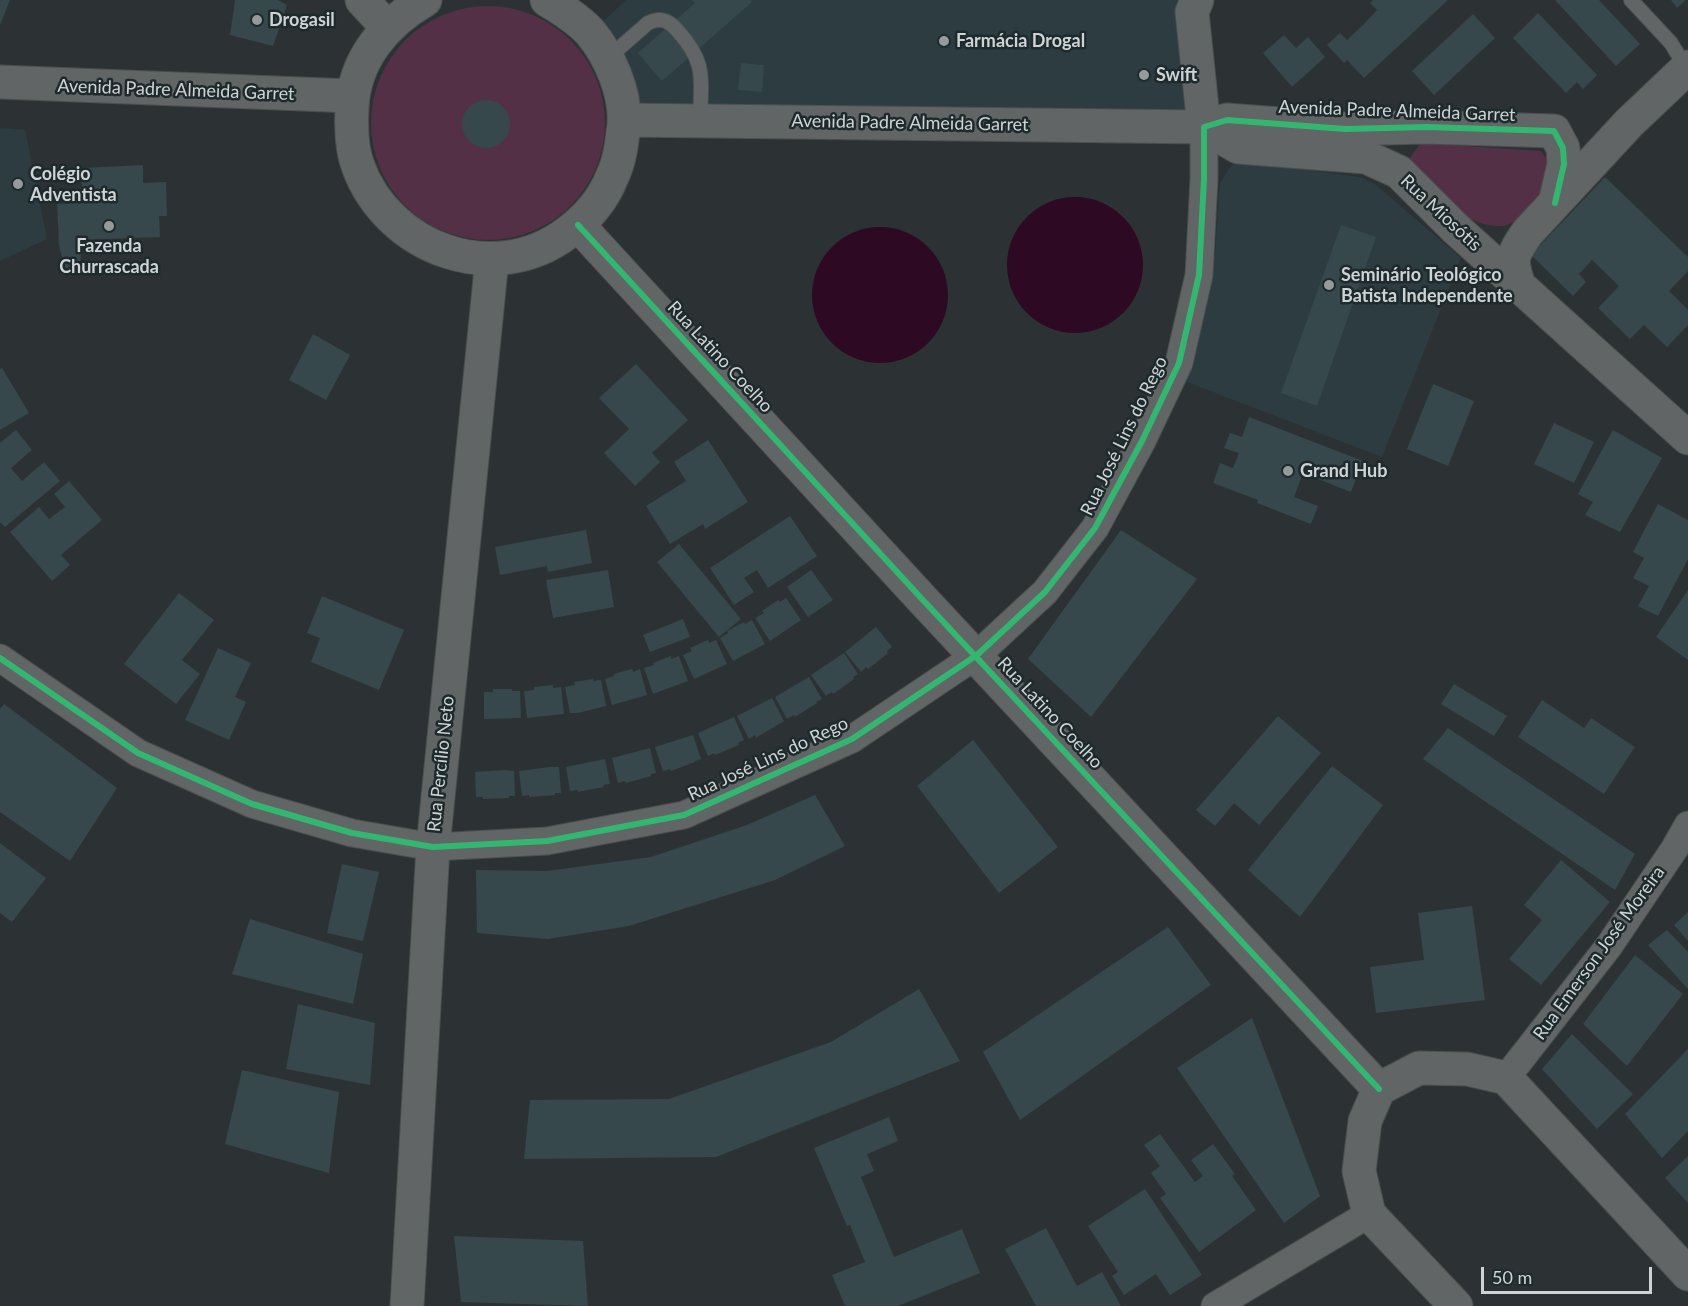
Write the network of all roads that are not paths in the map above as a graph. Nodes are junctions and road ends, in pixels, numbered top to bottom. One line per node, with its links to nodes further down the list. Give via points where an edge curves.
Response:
1 (362, 0): 6 (main road)
2 (425, 0): 6 (main road)
3 (547, 0): 7 (main road, via 590,32)
4 (1631, 0): 8 (lane)
5 (1193, 4): 13 (main road, Rua José Lins do Rego)
6 (387, 27): 10 (main road, via 359,71)
7 (608, 58): 11 (main road, via 620,88); 12 (lane, via 648,23 665,20 695,52 700,64)
8 (1687, 68): 16 (main road, via 1629,123)
9 (0, 82): 10 (main road, Avenida Padre Almeida Garret)
10 (352, 96): 20 (main road, via 350,131 357,165 373,197 395,224 424,243 457,255)
11 (624, 120): 12 (main road, Avenida Padre Almeida Garret); 17 (main road, via 613,177 598,203)
12 (700, 121): 13 (main road, Avenida Padre Almeida Garret)
13 (1204, 126): 14 (main road, Avenida Padre Almeida Garret, via 1227,120 1345,129); 15 (main road, Rua Miosótis, via 1238,147 1366,158); 23 (street, Rua José Lins do Rego, via 1199,275 1179,363 1095,528 1045,592)
14 (1426, 127): 15 (main road, via 1411,138 1403,151); 16 (main road, Avenida Padre Almeida Garret, via 1554,131 1563,148 1564,164)
15 (1399, 172): 18 (main road, Rua Miosótis)
16 (1555, 204): 19 (main road)
17 (578, 225): 20 (main road, via 538,249); 23 (main road, Rua Latino Coelho)
18 (1455, 228): 19 (main road, via 1480,234); 21 (main road, Rua Miosótis)
19 (1527, 233): 21 (main road, via 1512,264)
20 (492, 259): 26 (main road, Rua Percílio Neto)
21 (1518, 283): 22 (main road, Rua Miosótis)
22 (1688, 438)
23 (977, 655): 26 (street, Rua José Lins do Rego, via 852,739 684,815 547,841); 28 (main road, Rua Latino Coelho)
24 (0, 660): 26 (street, Rua José Lins do Rego, via 138,753 252,804 352,833)
25 (1688, 825): 27 (street, Rua Emerson José Moreira, via 1609,946)
26 (433, 847): 31 (main road, Rua Percílio Neto)
27 (1506, 1078): 28 (main road, via 1467,1069 1419,1068); 30 (main road)
28 (1379, 1089): 29 (main road, via 1365,1121 1359,1171)
29 (1369, 1214): 32 (street); 33 (main road)
30 (1688, 1274)
31 (407, 1306)
32 (1215, 1306)
33 (1456, 1306)

